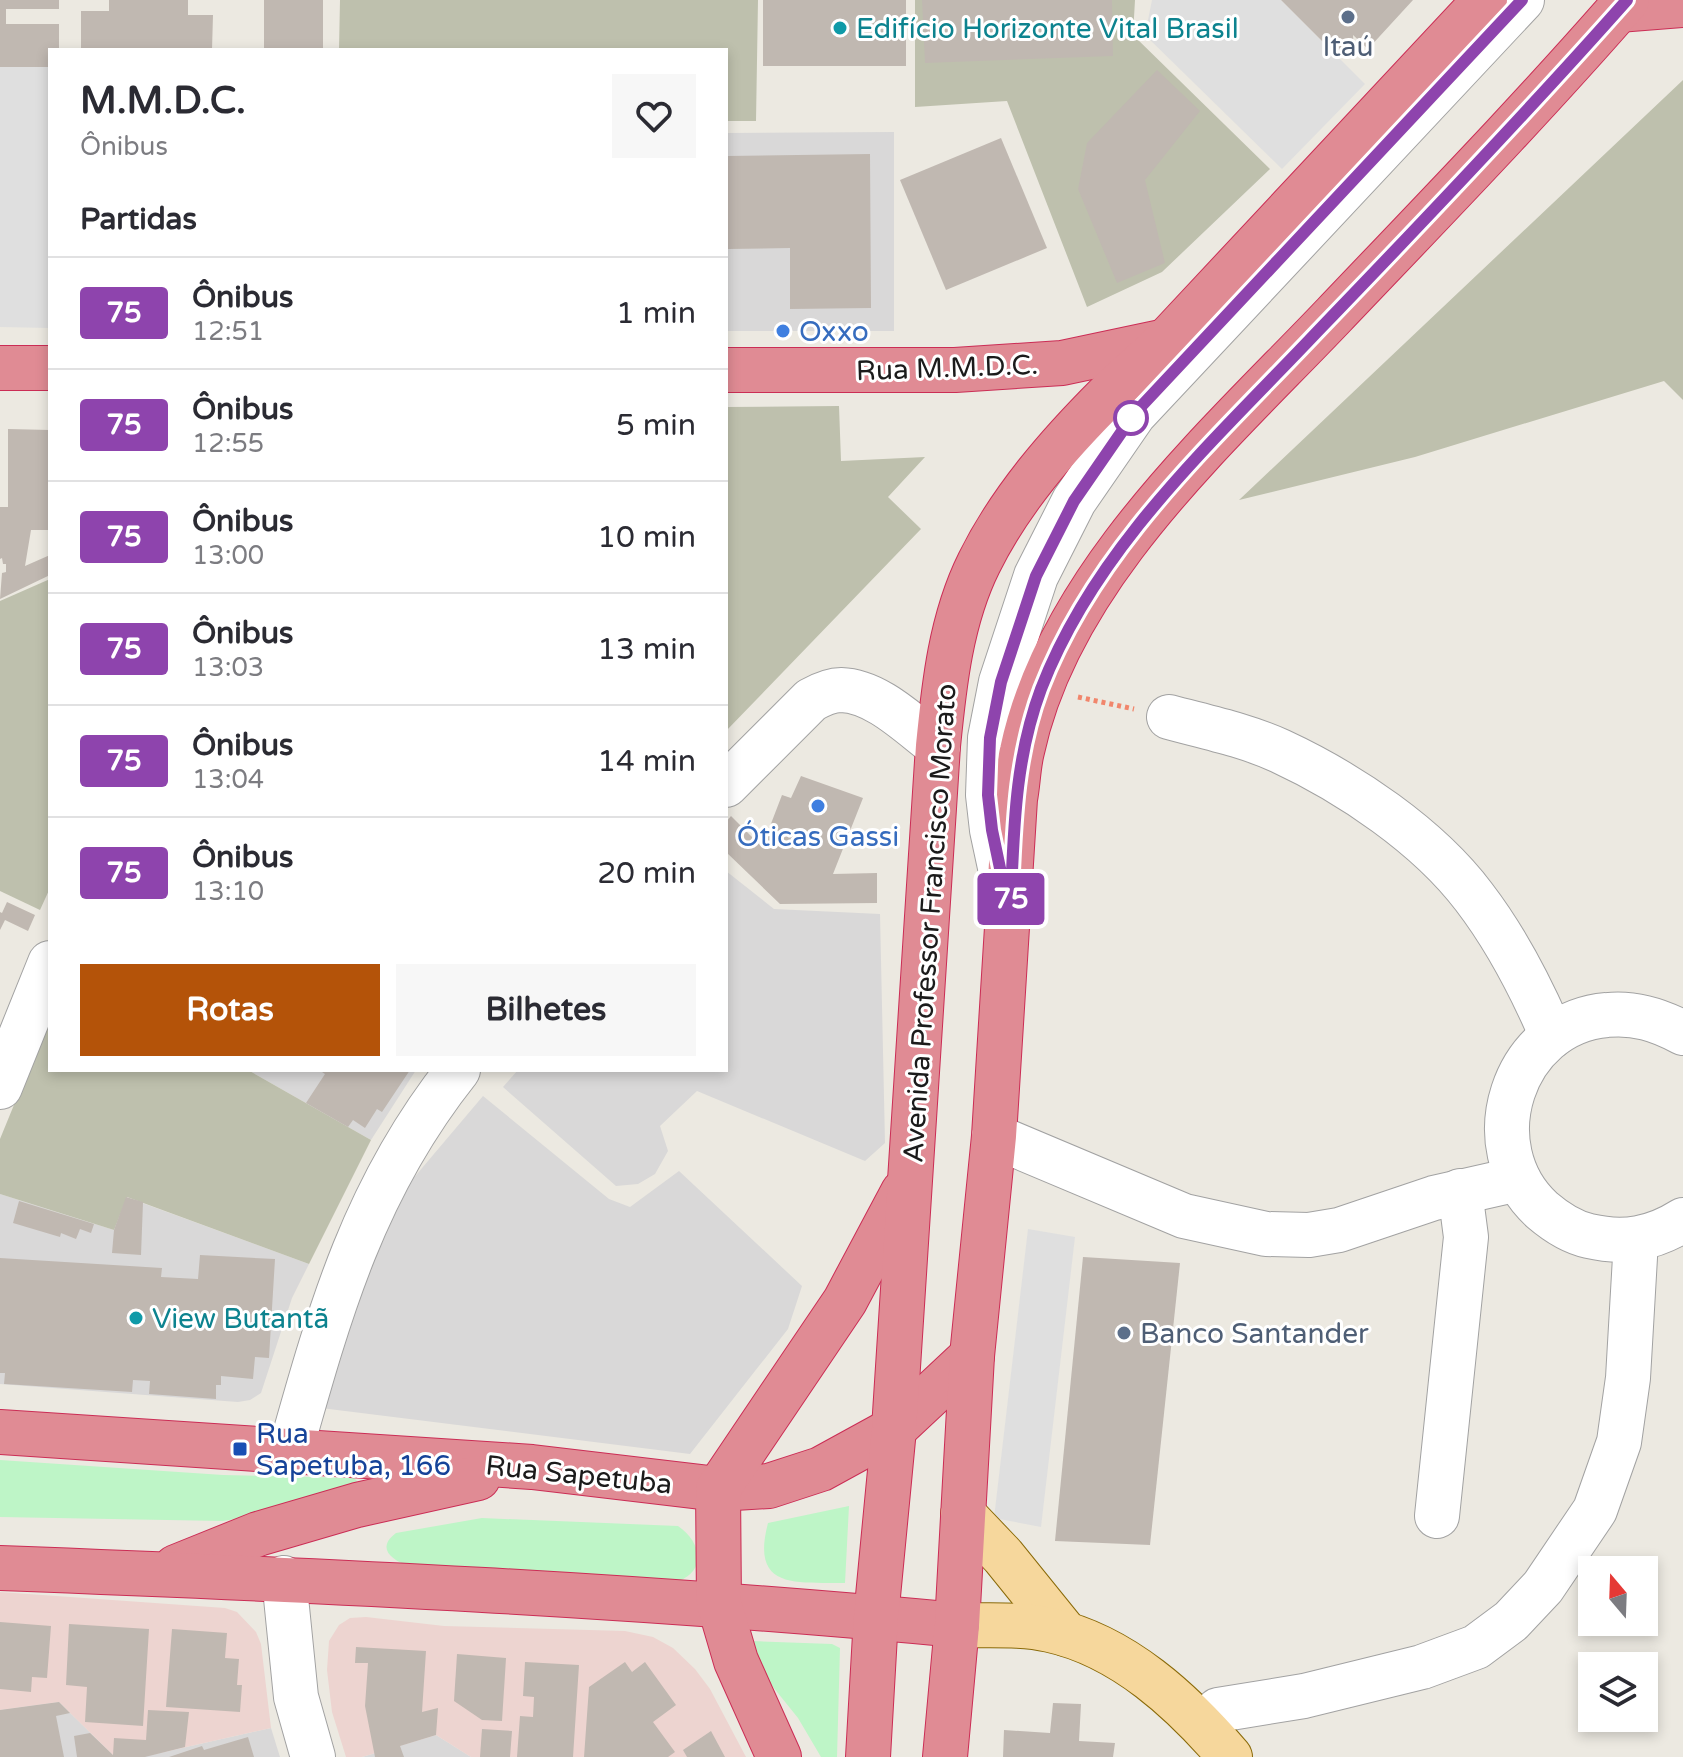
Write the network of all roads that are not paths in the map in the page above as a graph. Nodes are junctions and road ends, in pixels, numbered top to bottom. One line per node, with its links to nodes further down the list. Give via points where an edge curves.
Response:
1 (1485, 0): 5 (highway, Avenida Professor Francisco Morato)
2 (1522, 0): 12 (street, Avenida Professor Francisco Morato, via 1134,414 1074,501 1036,576 1001,682 990,738 988,795)
3 (1622, 5): 4 (highway); 12 (highway, Avenida Professor Francisco Morato, via 1539,100 1175,482 1117,551 1071,624 1022,751)
4 (1683, 5)
5 (1166, 341): 8 (highway, Rua M.M.D.C., via 1062,363 970,369); 10 (highway, Avenida Professor Francisco Morato, via 1049,459 1001,522 977,566 958,621)
6 (0, 368): 7 (highway)
7 (48, 368)
8 (728, 370)
9 (1169, 717): 15 (street, via 1279,751 1337,781 1391,818 1441,860 1473,896 1526,977)
10 (938, 746): 11 (street, via 889,709 840,690 811,700); 19 (highway, Avenida Professor Francisco Morato)
11 (728, 783)
12 (1010, 916): 18 (highway, Avenida Professor Francisco Morato)
13 (48, 968): 17 (street)
14 (1683, 1033): 15 (street, via 1633,1015 1605,1015)
15 (1552, 1036): 20 (street, via 1518,1076 1508,1101 1508,1154)
16 (457, 1072): 27 (street, via 368,1214 330,1315)
17 (0, 1087)
18 (994, 1136): 21 (street, via 1114,1203 1266,1234 1339,1230); 24 (highway, Avenida Professor Francisco Morato)
19 (910, 1178): 25 (highway, Avenida Professor Francisco Morato); 29 (highway, via 845,1301)
20 (1518, 1179): 21 (street); 23 (street, via 1555,1221 1580,1234)
21 (1460, 1191): 31 (street, via 1466,1237)
22 (1683, 1220): 23 (street)
23 (1636, 1240): 42 (street, via 1619,1442 1595,1510 1543,1587 1476,1647 1422,1667 1266,1703 1218,1688 1195,1690)
24 (972, 1356): 25 (highway, Rua Sapetuba); 30 (highway, Avenida Professor Francisco Morato)
25 (894, 1429): 29 (highway, Rua Sapetuba, via 821,1469 769,1486); 38 (highway, Avenida Professor Francisco Morato)
26 (0, 1432): 27 (highway, Rua Sapetuba)
27 (290, 1452): 28 (highway, Rua Sapetuba)
28 (532, 1467): 29 (highway, Rua Sapetuba); 34 (highway, via 357,1505 258,1534)
29 (718, 1489): 37 (highway)
30 (963, 1514): 39 (main road); 40 (highway, Avenida Professor Francisco Morato)
31 (1437, 1516)
32 (1029, 1558): 39 (street)
33 (0, 1568): 34 (highway)
34 (159, 1574): 35 (highway)
35 (284, 1578): 36 (highway); 43 (street, via 296,1697)
36 (659, 1600): 37 (highway); 41 (highway, via 704,1634)
37 (719, 1603): 38 (highway); 41 (highway)
38 (876, 1617): 40 (highway); 45 (highway, Avenida Professor Francisco Morato)
39 (1052, 1623): 40 (main road); 42 (main road, via 1131,1667)
40 (957, 1625): 46 (highway, Avenida Professor Francisco Morato)
41 (746, 1685): 44 (highway)
42 (1202, 1727)
43 (313, 1757)
44 (779, 1757)
45 (868, 1757)
46 (945, 1757)

